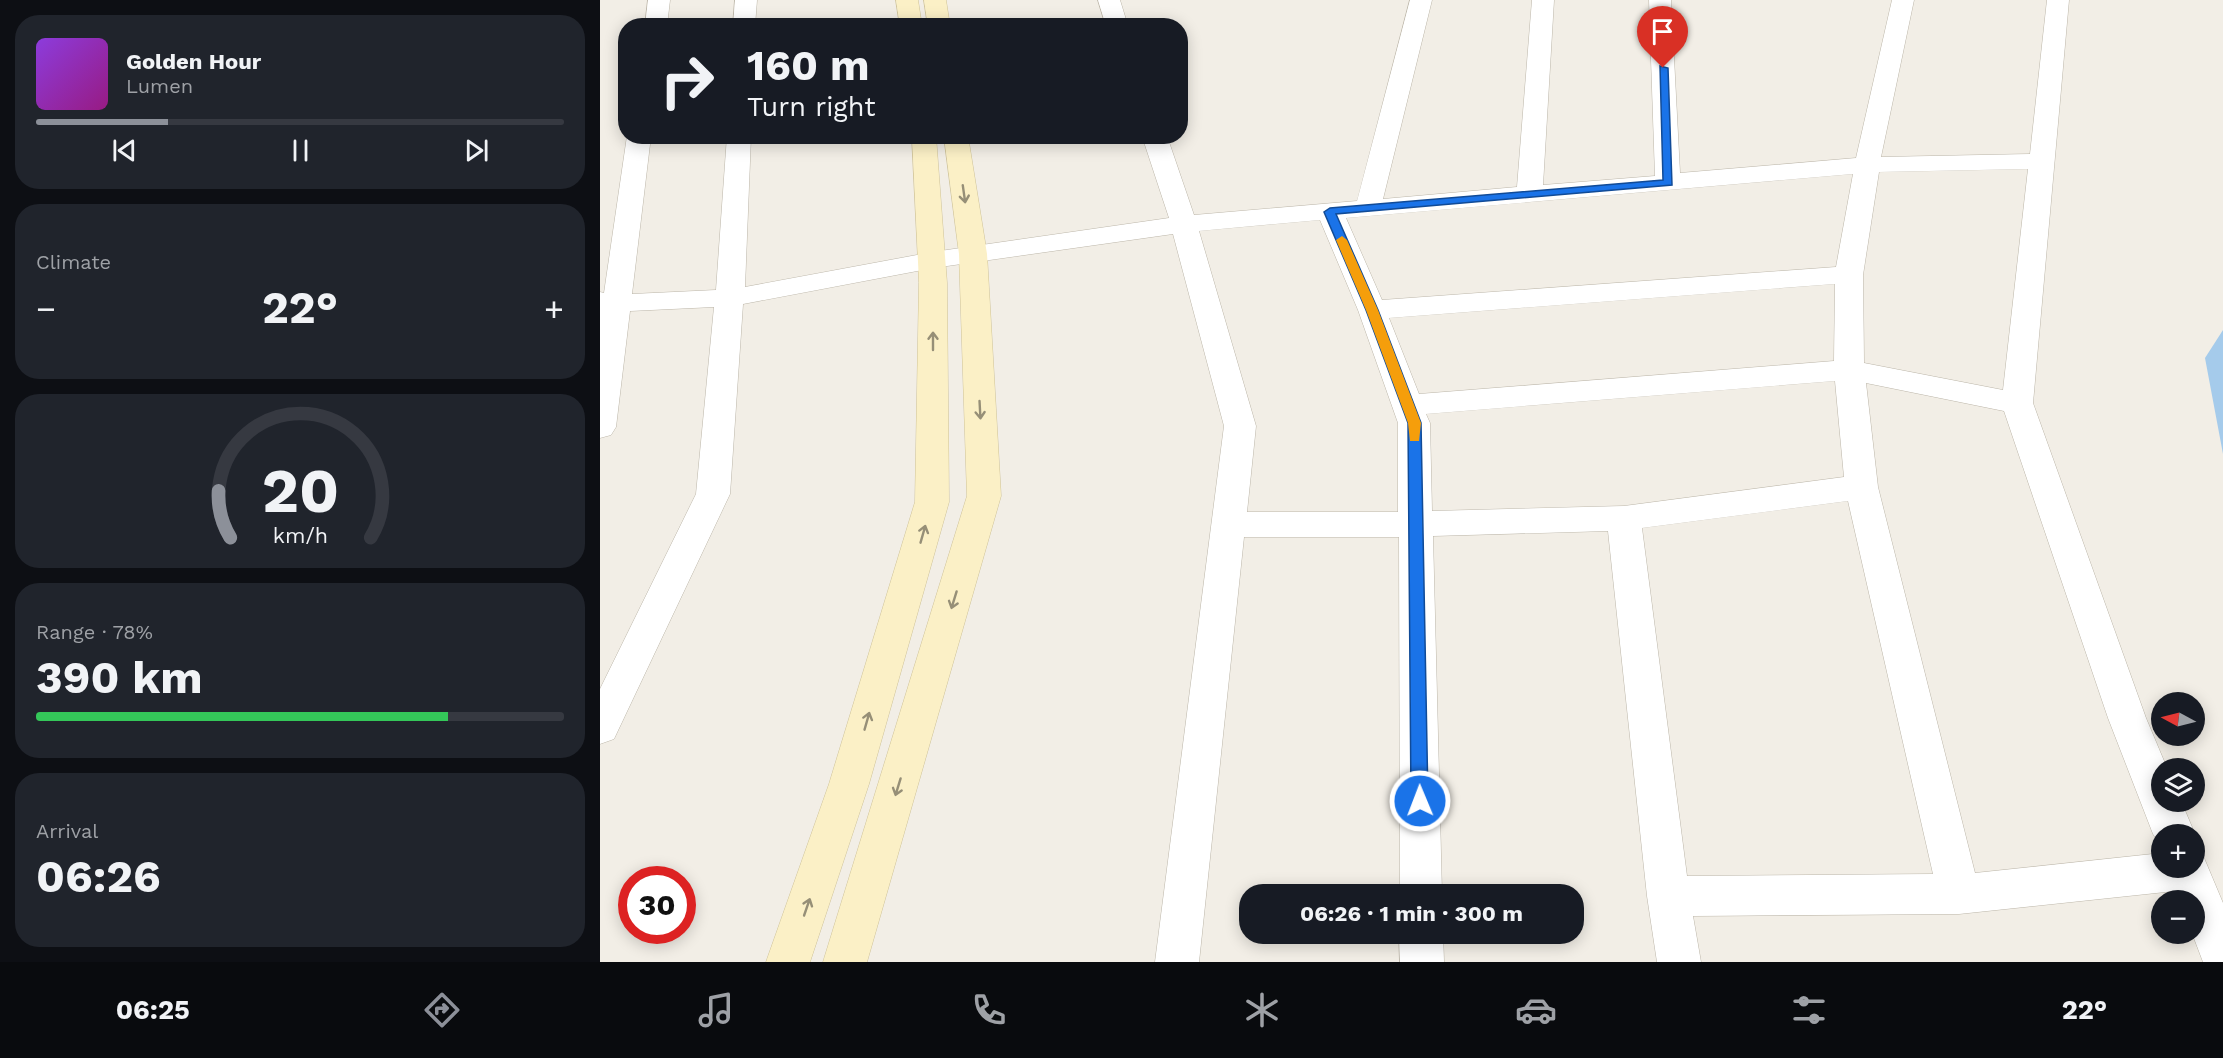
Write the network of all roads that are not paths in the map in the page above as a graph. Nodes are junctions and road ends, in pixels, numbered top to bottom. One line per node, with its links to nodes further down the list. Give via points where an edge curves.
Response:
1 (659, 0): 11 (street)
2 (746, 0): 12 (street)
3 (907, 0): 13 (main road)
4 (935, 0): 14 (main road)
5 (1109, 0): 15 (street)
6 (1421, 0): 25 (street)
7 (1543, 0): 24 (street)
8 (1660, 0): 23 (street)
9 (1903, 0): 22 (street)
10 (2058, 0): 21 (street)
11 (657, 18)
12 (745, 18)
13 (910, 18)
14 (938, 18)
15 (1115, 18)
16 (638, 144): 32 (street)
17 (739, 144): 31 (street)
18 (925, 144): 29 (main road)
19 (957, 144): 28 (main road, one-way to 28)
20 (1157, 144): 27 (street)
21 (2041, 161): 22 (street); 35 (street)
22 (1867, 165): 23 (street); 30 (street)
23 (1668, 183): 24 (street)
24 (1529, 194): 25 (street)
25 (1368, 208): 26 (street)
26 (1330, 212): 27 (street); 33 (street)
27 (1184, 224): 28 (street); 41 (street, via 1239,426)
28 (973, 254): 29 (street); 52 (main road, one-way to 52, via 984,496)
29 (933, 260): 31 (street); 51 (main road, one-way to 29, via 849,784 932,502)
30 (1849, 275): 33 (street); 34 (street)
31 (730, 298): 32 (street); 42 (street, via 713,494)
32 (608, 302): 37 (street)
33 (1372, 310): 36 (street)
34 (1849, 370): 35 (street); 36 (street); 38 (street)
35 (2017, 403): 43 (street, via 2127,718)
36 (1408, 405): 40 (street, via 1414,423)
37 (600, 427)
38 (1861, 487): 39 (street); 47 (street)
39 (1624, 518): 40 (street); 48 (street)
40 (1416, 524): 41 (street); 46 (street)
41 (1228, 525): 53 (street)
42 (600, 728)
43 (2170, 824)
44 (2151, 862): 47 (street)
45 (2191, 878): 50 (street)
46 (1421, 884)
47 (1959, 894): 48 (street)
48 (1668, 896): 55 (street)
49 (1422, 944): 54 (street)
50 (2223, 956)
51 (788, 962)
52 (845, 962)
53 (1177, 962)
54 (1422, 962)
55 (1679, 962)

